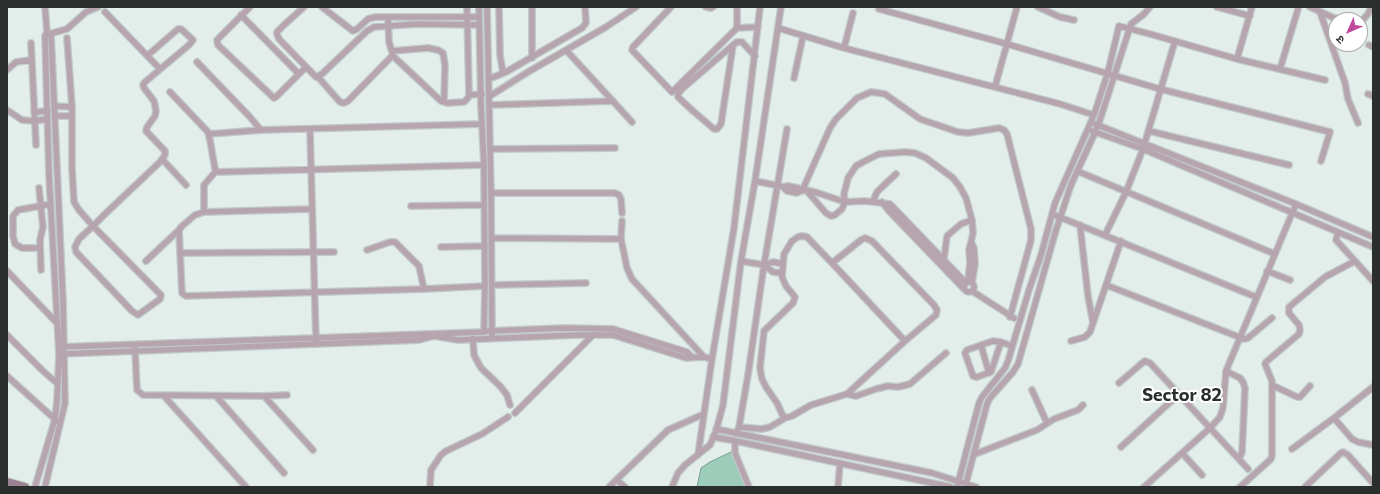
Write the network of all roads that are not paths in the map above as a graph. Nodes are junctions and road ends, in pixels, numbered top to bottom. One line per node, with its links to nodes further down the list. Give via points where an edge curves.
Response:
1 (44, 7): 45 (street)
2 (98, 7): 45 (street, via 86,12 67,29)
3 (250, 7): 30 (street)
4 (304, 7): 64 (street, via 277,34)
5 (322, 7): 44 (street)
6 (467, 7): 34 (street)
7 (479, 7): 35 (street)
8 (487, 7): 53 (street)
9 (499, 7): 70 (street)
10 (532, 7): 60 (street)
11 (585, 7): 60 (street, via 586,23 582,28)
12 (636, 7): 56 (street)
13 (671, 7): 41 (street, via 632,50 672,92)
14 (706, 7): 15 (street)
15 (713, 7)
16 (737, 7): 41 (street)
17 (760, 7): 40 (street)
18 (781, 7): 42 (street)
19 (1016, 7): 51 (street)
20 (1038, 7): 36 (street)
21 (1150, 7): 43 (street)
22 (1217, 7): 32 (street)
23 (1252, 7): 32 (street)
24 (1310, 7): 28 (street)
25 (879, 9): 51 (street)
26 (1298, 9): 66 (street)
27 (105, 12): 58 (street)
28 (1320, 12): 31 (street); 97 (street)
29 (852, 13): 54 (street)
30 (241, 15): 69 (street); 69 (street, via 216,41 218,45 274,98)
31 (1328, 15)
32 (1250, 16): 61 (street)
33 (388, 17): 34 (street); 37 (street); 44 (street, via 371,18)
34 (468, 17): 35 (street); 38 (street)
35 (480, 17): 39 (street)
36 (1074, 20)
37 (388, 26): 38 (street); 48 (street, via 372,28); 57 (street)
38 (467, 26): 39 (street); 80 (street)
39 (479, 26): 55 (street)
40 (758, 27): 41 (street); 59 (street)
41 (736, 28)
42 (778, 28): 46 (street); 122 (street)
43 (1130, 29): 49 (street); 68 (street, via 1119,26); 71 (street)
44 (354, 30): 48 (street)
45 (48, 33): 85 (street, via 52,43); 88 (street, via 45,36)
46 (803, 36): 54 (street); 74 (street)
47 (67, 38): 86 (street)
48 (359, 40): 72 (street)
49 (1175, 41): 61 (street); 77 (street)
50 (31, 43): 62 (street)
51 (1007, 44): 68 (street); 76 (street)
52 (733, 45): 52 (street, via 678,94 683,102 714,129 720,124); 59 (street, via 742,42)
53 (488, 48): 55 (street); 73 (street)
54 (844, 48): 76 (street)
55 (480, 49): 79 (street)
56 (566, 50): 81 (street); 82 (street)
57 (392, 53): 72 (street, via 345,103 340,102); 83 (street); 83 (street, via 428,48 443,53)
58 (148, 55): 65 (street); 65 (street, via 178,29 192,39 189,45)
59 (755, 56): 215 (street, via 734,228)
60 (532, 58): 70 (street)
61 (1237, 59): 66 (street)
62 (31, 60): 67 (street, via 16,62); 89 (street)
63 (197, 62): 102 (street)
64 (306, 67): 69 (street); 72 (street)
65 (160, 69): 112 (street, via 143,86 154,101 156,111 146,129 166,153)
66 (1280, 69): 75 (street)
67 (7, 70)
68 (1108, 72): 71 (street); 90 (street)
69 (298, 74)
70 (502, 74): 73 (street)
71 (1116, 75): 77 (street); 99 (street)
72 (318, 77)
73 (489, 78): 81 (street)
74 (794, 78)
75 (1325, 80)
76 (995, 87): 90 (street)
77 (1160, 89): 104 (street); 113 (street, via 1330,132)
78 (170, 92): 106 (street)
79 (482, 94): 80 (street); 98 (street)
80 (469, 95): 83 (street, via 463,102)
81 (490, 96): 84 (street)
82 (613, 101): 84 (street); 95 (street)
83 (444, 102)
84 (490, 105): 110 (street)
85 (54, 106): 86 (street); 91 (street)
86 (72, 107): 92 (street)
87 (7, 110): 94 (street, via 22,120)
88 (48, 111): 89 (street); 93 (street)
89 (34, 112): 94 (street)
90 (1094, 115): 96 (street)
91 (55, 116): 92 (street); 121 (street)
92 (72, 116): 148 (street, via 73,197 78,210)
93 (48, 120): 94 (street); 119 (street)
94 (34, 121): 108 (street)
95 (632, 122)
96 (1091, 122): 99 (street); 101 (street)
97 (1358, 123)
98 (482, 124): 103 (street); 114 (street)
99 (1098, 126): 105 (street); 107 (street)
100 (787, 129): 124 (street)
101 (1088, 129): 105 (street); 141 (street)
102 (261, 130): 103 (street); 106 (street)
103 (310, 130): 116 (street)
104 (1149, 131): 107 (street); 115 (street)
105 (1096, 132): 111 (street); 118 (street)
106 (209, 134): 117 (street)
107 (1144, 143): 111 (street); 133 (street)
108 (36, 145)
109 (615, 148): 110 (street)
110 (490, 149): 128 (street)
111 (1143, 149): 127 (street); 140 (street)
112 (162, 159): 123 (street); 148 (street)
113 (1321, 161)
114 (484, 164): 116 (street); 134 (street)
115 (1289, 165)
116 (311, 170): 117 (street); 137 (street)
117 (216, 171): 138 (street, via 204,185)
118 (1077, 171): 127 (street); 144 (street)
119 (49, 174): 121 (street); 132 (street)
120 (896, 174): 130 (street, via 877,192)
121 (58, 175): 208 (street)
122 (755, 181): 124 (street); 168 (street)
123 (186, 185)
124 (780, 187): 126 (street, via 788,186); 171 (street)
125 (39, 188): 135 (street)
126 (803, 191): 129 (street, via 828,195); 129 (street, via 831,216 839,213); 184 (street, via 836,119 857,98 871,92 885,94 920,119 958,132 999,128 1004,130 1031,229 1031,240 1012,317)
127 (1126, 192): 151 (street); 164 (street)
128 (491, 193): 139 (street, via 615,193 621,199); 143 (street)
129 (845, 202): 130 (street); 145 (street, via 848,178 856,166 879,154 915,153 953,178 966,198)
130 (873, 202): 131 (street)
131 (882, 202): 165 (street, via 895,208); 179 (street)
132 (51, 204): 135 (street); 188 (street)
133 (1296, 204): 140 (street); 152 (street)
134 (484, 205): 136 (street); 142 (street)
135 (40, 206): 159 (street, via 43,227); 159 (street, via 18,210 12,220 14,241 18,246)
136 (412, 206)
137 (312, 209): 138 (street); 161 (street)
138 (204, 212): 149 (street, via 191,218)
139 (622, 213)
140 (1292, 213): 150 (street); 164 (street)
141 (1052, 214): 144 (street); 209 (street)
142 (484, 217): 143 (street); 156 (street)
143 (491, 217): 153 (street)
144 (1061, 217): 147 (street); 232 (street, via 1018,364)
145 (972, 220): 165 (street, via 961,224 947,236); 179 (street, via 971,242 975,264)
146 (622, 221): 154 (street)
147 (1080, 225): 151 (street); 189 (street)
148 (93, 226): 148 (street, via 161,295 160,299 139,315 132,311 75,250 79,239)
149 (180, 230): 163 (street); 167 (street)
150 (1338, 233): 158 (street); 166 (street, via 1336,240)
151 (1105, 235): 155 (street)
152 (1373, 237)
153 (492, 238): 154 (street); 180 (street)
154 (621, 239): 214 (street, via 628,270 635,285)
155 (1121, 242): 181 (street); 186 (street)
156 (485, 246): 157 (street); 182 (street)
157 (441, 247)
158 (1373, 247)
159 (40, 248): 172 (street)
160 (368, 250): 183 (street, via 395,242 419,266)
161 (314, 251): 162 (street); 163 (street); 185 (street)
162 (334, 252)
163 (180, 254): 185 (street, via 184,296)
164 (1275, 254): 174 (street)
165 (944, 259): 179 (street)
166 (1354, 260): 177 (street); 221 (street, via 1325,277 1289,307 1289,314 1299,325 1300,330 1299,334 1266,362 1265,367 1271,376)
167 (146, 261)
168 (741, 261): 171 (street); 245 (street, via 723,405)
169 (783, 264): 170 (street, via 784,254 790,244 802,236 807,237); 171 (street, via 774,262); 175 (street)
170 (832, 264): 201 (street); 201 (street, via 865,238 872,241 934,305 936,315)
171 (764, 265): 175 (street, via 773,272); 243 (street)
172 (41, 270)
173 (7, 271): 188 (street)
174 (1267, 271): 176 (street); 186 (street)
175 (782, 273): 238 (street, via 786,286 794,297 793,303 764,331 760,368 764,383)
176 (1290, 280)
177 (1373, 281)
178 (586, 283): 180 (street)
179 (968, 284): 184 (street, via 974,287); 184 (street, via 968,292)
180 (492, 285): 190 (street)
181 (1106, 285): 189 (street); 199 (street)
182 (485, 286): 183 (street); 191 (street)
183 (424, 289): 185 (street)
184 (972, 291)
185 (315, 292): 196 (street)
186 (1256, 297): 199 (street)
187 (1272, 318): 199 (street, via 1248,338)
188 (56, 322): 208 (street)
189 (1093, 323): 202 (street, via 1085,337)
190 (492, 331): 191 (street); 198 (street); 213 (street, via 613,328 687,352)
191 (484, 332): 193 (street); 197 (street)
192 (7, 334): 220 (street)
193 (431, 335): 195 (street); 200 (street, via 454,340); 204 (street, via 419,340)
194 (592, 335): 198 (street); 213 (street, via 613,335 686,358); 235 (street)
195 (350, 336): 196 (street); 204 (street)
196 (316, 338): 205 (street); 206 (street)
197 (485, 338): 198 (street); 200 (street)
198 (492, 338)
199 (1240, 338): 216 (street)
200 (473, 339): 233 (street, via 474,355 481,368 500,386 507,395)
201 (905, 341): 225 (street)
202 (1071, 341)
203 (1001, 342): 207 (street, via 993,341); 209 (street); 217 (street)
204 (352, 343): 206 (street)
205 (134, 344): 208 (street); 210 (street)
206 (316, 345): 210 (street)
207 (981, 345): 217 (street); 217 (street, via 965,353 973,376)
208 (61, 346): 212 (street)
209 (1012, 346): 231 (street, via 1005,368)
210 (135, 351): 212 (street); 228 (street, via 138,392 144,396)
211 (946, 353): 225 (street, via 910,384 888,386 856,396)
212 (62, 354): 220 (street); 242 (street, via 65,402)
213 (692, 357): 214 (street)
214 (704, 357): 215 (street)
215 (712, 359): 236 (street)
216 (1226, 371): 244 (street, via 1223,408 1220,417); 256 (street, via 1240,378 1245,388 1242,452)
217 (989, 373)
218 (7, 376): 240 (street)
219 (1119, 382): 226 (street, via 1145,361 1150,363)
220 (58, 384): 240 (street)
221 (1272, 385): 222 (street, via 1297,397); 280 (street, via 1271,459)
222 (1310, 386)
223 (1373, 387): 239 (street)
224 (1032, 390): 241 (street)
225 (847, 394): 238 (street, via 811,405)
226 (1179, 394): 244 (street); 250 (street)
227 (287, 395): 230 (street)
228 (164, 396): 229 (street); 269 (street)
229 (216, 396): 230 (street); 259 (street)
230 (264, 396): 252 (street)
231 (982, 397): 232 (street); 262 (street)
232 (990, 398): 254 (street)
233 (510, 405)
234 (1083, 405): 241 (street, via 1078,410)
235 (515, 413)
236 (704, 414): 255 (street); 261 (street, via 668,430)
237 (508, 417): 270 (street, via 441,455 432,467)
238 (786, 418): 243 (street, via 762,429)
239 (1334, 418): 249 (street, via 1352,439); 251 (street)
240 (55, 419): 242 (street); 267 (street)
241 (1047, 423): 254 (street, via 1037,430)
242 (61, 425): 268 (street)
243 (739, 427): 246 (street)
244 (1210, 428): 253 (street); 256 (street)
245 (716, 430): 246 (street); 247 (street)
246 (736, 434): 262 (street, via 932,473)
247 (713, 438): 248 (street); 255 (street, via 710,445)
248 (735, 441): 257 (street); 274 (street, via 735,453)
249 (1373, 445)
250 (1121, 447)
251 (1292, 449)
252 (313, 450)
253 (1182, 453): 260 (street); 279 (street)
254 (975, 454): 265 (street)
255 (698, 455): 273 (street, via 678,474)
256 (1239, 459): 258 (street)
257 (840, 463): 275 (street); 276 (street)
258 (1248, 469)
259 (284, 473)
260 (1202, 475)
261 (617, 480): 271 (street); 272 (street)
262 (959, 481): 265 (street); 277 (street)
263 (7, 482): 266 (street)
264 (1373, 483): 281 (street, via 1343,452)
265 (966, 485): 278 (street)
266 (25, 487)
267 (35, 487)
268 (46, 487)
269 (244, 487)
270 (430, 487)
271 (609, 487)
272 (625, 487)
273 (672, 487)
274 (749, 487)
275 (838, 487)
276 (951, 487)
277 (957, 487)
278 (976, 487)
279 (1144, 487)
280 (1240, 487)
281 (1305, 487)

